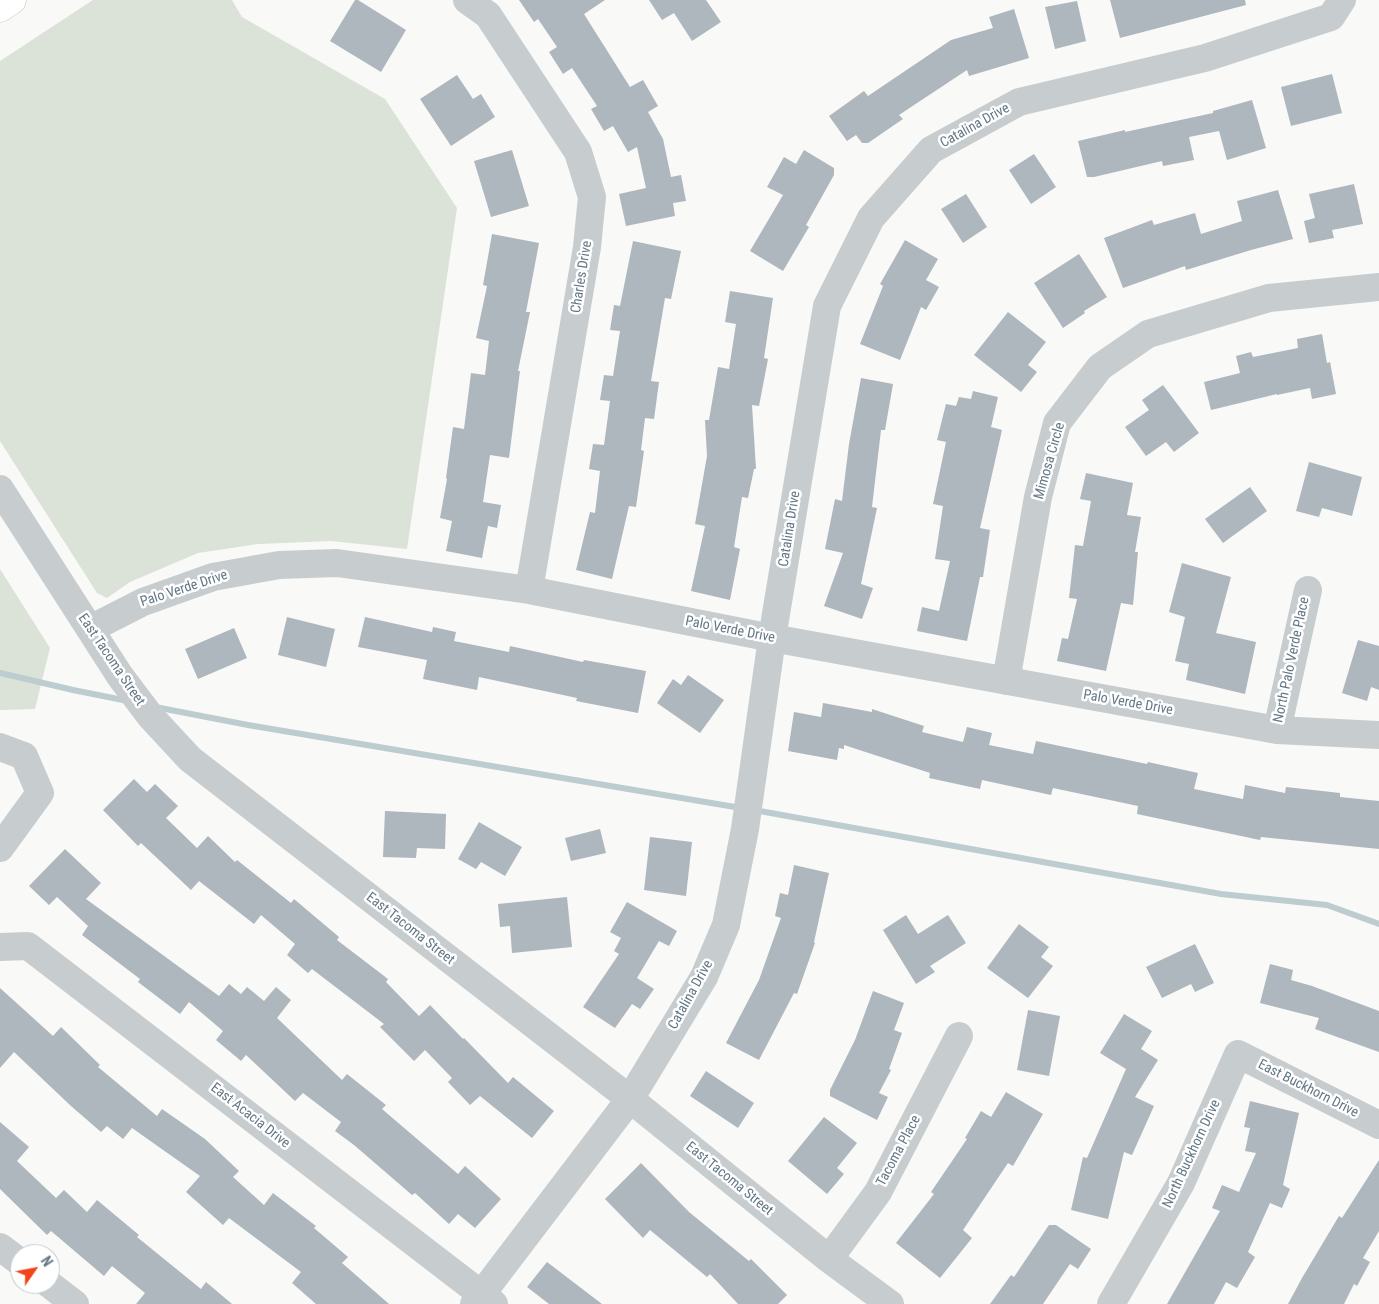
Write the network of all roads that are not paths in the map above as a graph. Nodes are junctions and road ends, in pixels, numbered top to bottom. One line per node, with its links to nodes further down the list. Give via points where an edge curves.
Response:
1 (12, 0): 4 (main road)
2 (467, 0): 7 (street, Charles Drive, via 488,15 578,152 592,197 587,247)
3 (1342, 0): 10 (street, Catalina Drive, via 1330,17 1205,58 1020,102 932,150 901,184 871,218 827,306)
4 (0, 8)
5 (1379, 287): 11 (street, Mimosa Circle, via 1269,298 1148,334 1100,367 1058,424 1038,497)
6 (0, 489): 9 (street, East Tacoma Street)
7 (529, 590): 9 (street, Palo Verde Drive, via 337,563 279,565 213,577 143,602); 10 (street, Palo Verde Drive)
8 (1308, 590): 12 (street, North Palo Verde Place)
9 (90, 628): 19 (street, East Tacoma Street, via 150,717 190,759)
10 (772, 638): 11 (street, Palo Verde Drive); 19 (street, Catalina Drive, via 745,829 726,925 704,977)
11 (1006, 681): 12 (street, Palo Verde Drive)
12 (1277, 730): 13 (street, Palo Verde Drive)
13 (1379, 735)
14 (0, 747): 15 (street, via 24,756 40,793)
15 (0, 848)
16 (0, 947): 23 (street, East Acacia Drive, via 28,946)
17 (959, 1036): 21 (street, Tacoma Place, via 878,1192)
18 (1238, 1054): 20 (street, East Buckhorn Drive); 26 (street, North Buckhorn Drive, via 1181,1183)
19 (630, 1099): 21 (street, East Tacoma Street); 23 (street, Catalina Drive)
20 (1379, 1125)
21 (829, 1259): 25 (street, East Tacoma Street)
22 (60, 1292): 24 (street)
23 (483, 1301)
24 (75, 1304)
25 (890, 1304)
26 (1111, 1304)

